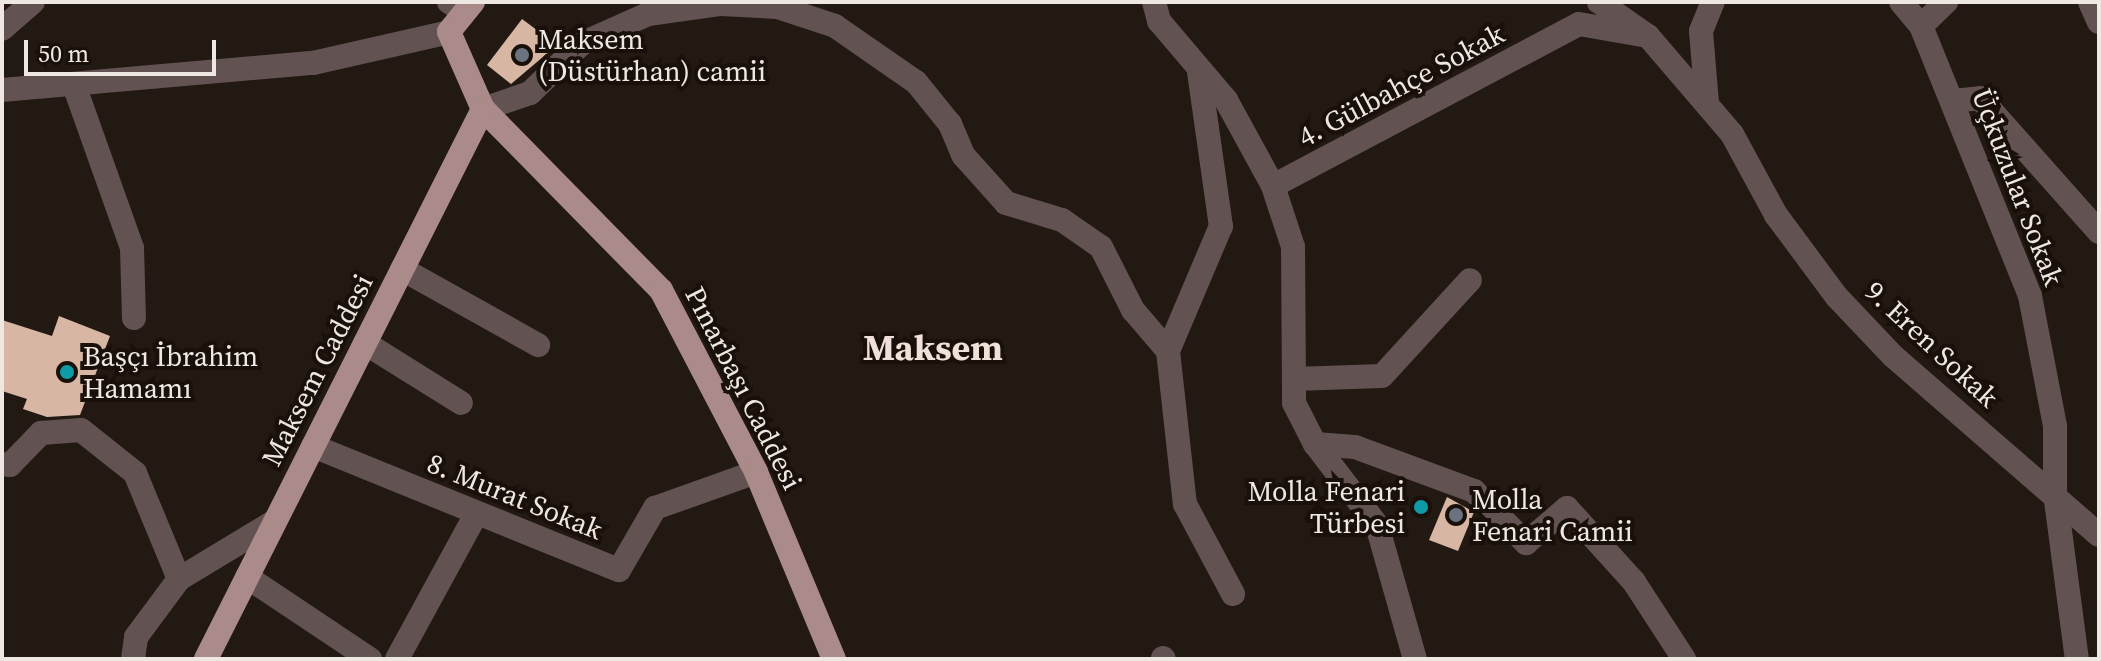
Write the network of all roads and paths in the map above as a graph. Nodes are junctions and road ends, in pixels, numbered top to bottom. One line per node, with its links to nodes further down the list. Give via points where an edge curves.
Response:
1 (33, 2): 12 (street)
2 (1599, 2): 14 (street, 9. Eren Sokak)
3 (1713, 2): 19 (street, via 1701,31)
4 (1901, 2): 11 (street, Üçkuzular Sokak)
5 (1946, 2): 11 (street)
6 (2090, 2): 10 (street)
7 (778, 4): 20 (street, via 721,4 648,14 581,44 530,93); 28 (street, via 835,26 916,82 995,194 1032,213 1062,220 1101,247 1133,310)
8 (462, 5): 13 (main road)
9 (1151, 7): 15 (street)
10 (2099, 22)
11 (1921, 26): 18 (street, Üçkuzular Sokak)
12 (2, 29)
13 (449, 32): 16 (street, via 313,63); 20 (main road)
14 (1648, 36): 19 (street, 9. Eren Sokak); 21 (street, 4. Gülbahçe Sokak, via 1579,24)
15 (1198, 69): 21 (street, via 1226,100); 28 (street, via 1221,226)
16 (74, 85): 17 (street); 25 (street, via 132,248)
17 (2, 90)
18 (1953, 101): 22 (street, via 1980,98); 35 (street, Üçkuzular Sokak, via 2030,296 2055,426)
19 (1707, 103): 35 (street, 9. Eren Sokak, via 1837,297 1893,356)
20 (483, 109): 23 (main road, Maksem Caddesi); 34 (main road, Pınarbaşı Caddesi, via 661,290)
21 (1273, 186): 29 (street, via 1293,247)
22 (2099, 232)
23 (402, 269): 26 (main road, Maksem Caddesi); 27 (street)
24 (1470, 280): 29 (street, via 1382,376)
25 (134, 318)
26 (365, 343): 30 (street); 32 (main road, Maksem Caddesi)
27 (538, 345)
28 (1168, 351): 41 (street, via 1185,504)
29 (1294, 379): 31 (street, via 1294,403)
30 (461, 403)
31 (1315, 444): 47 (street, via 1377,525); 48 (street, via 1355,447 1474,491 1526,543 1567,508 1634,582)
32 (313, 446): 36 (street, 8. Murat Sokak); 37 (main road, Maksem Caddesi)
33 (2, 464): 40 (street, via 10,465 41,433 81,430 135,473)
34 (756, 472): 36 (street, 8. Murat Sokak, via 655,508 619,570); 46 (main road, Pınarbaşı Caddesi)
35 (2055, 493): 38 (street, 9. Eren Sokak); 49 (street, Üçkuzular Sokak)
36 (476, 514): 45 (street)
37 (275, 521): 39 (main road, Maksem Caddesi); 40 (street)
38 (2099, 535)
39 (247, 577): 43 (main road, Maksem Caddesi); 44 (street)
40 (179, 579): 42 (street, via 136,637)
41 (1233, 594)
42 (133, 659)
43 (206, 659)
44 (370, 659)
45 (397, 659)
46 (834, 659)
47 (1415, 659)
48 (1684, 659)
49 (2077, 659)

